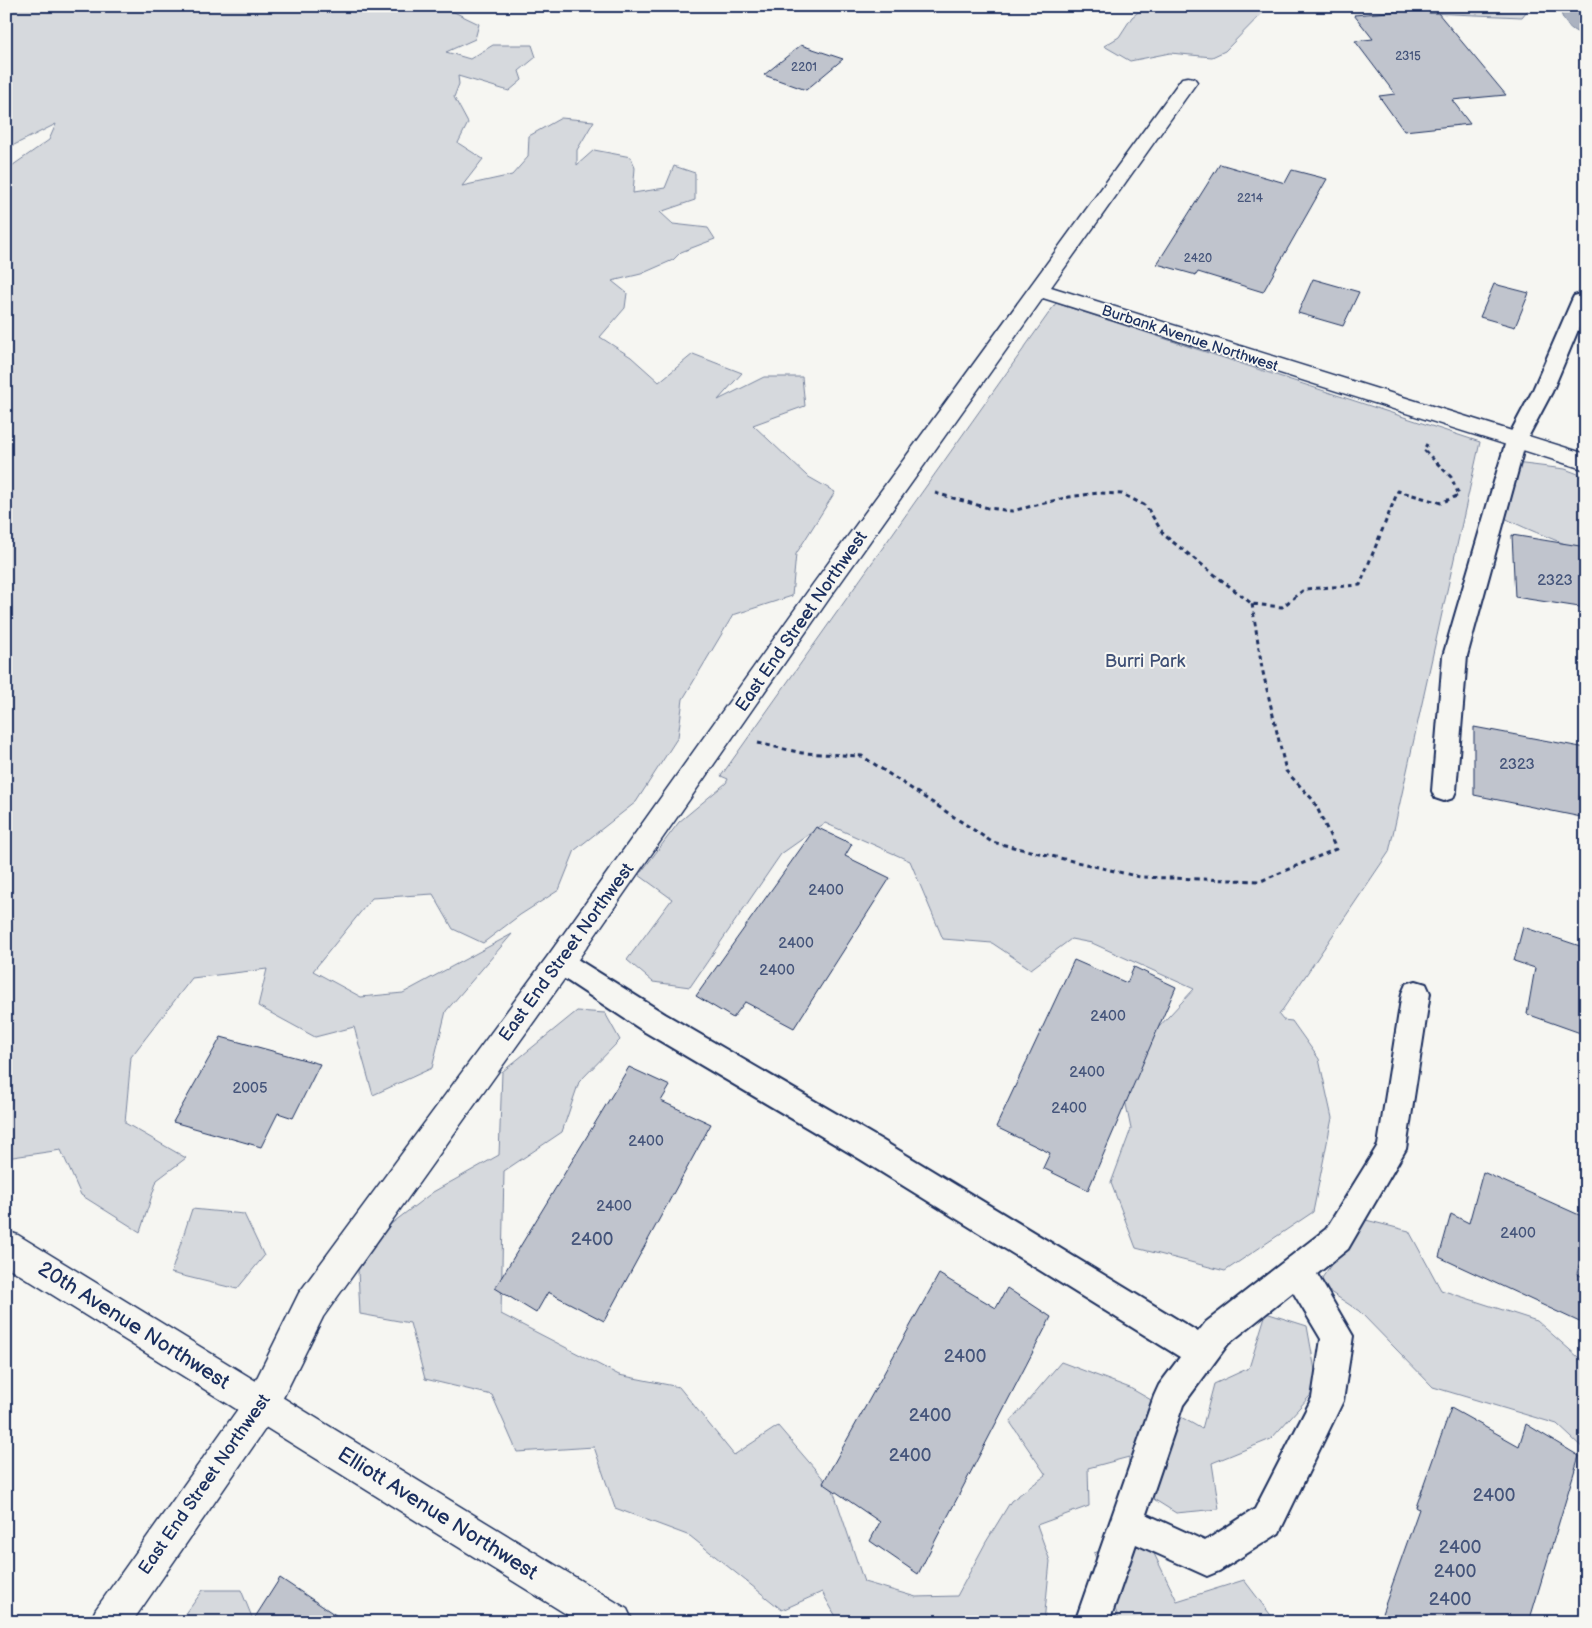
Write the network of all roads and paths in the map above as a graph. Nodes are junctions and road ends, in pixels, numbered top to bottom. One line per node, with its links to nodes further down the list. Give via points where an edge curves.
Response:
1 (1188, 82): 2 (street)
2 (1039, 290): 4 (street, Burbank Avenue Northwest); 7 (street, East End Street Northwest)
3 (1581, 300): 5 (lane, via 1542,392)
4 (1439, 417): 5 (street, Burbank Avenue Northwest); 8 (path, via 1424,450 1451,477 1459,495 1441,503 1398,491 1360,585 1305,589 1282,607)
5 (1516, 441): 6 (street, Burbank Avenue Northwest); 10 (lane, via 1456,656)
6 (1586, 462)
7 (901, 482): 8 (path, via 951,499 1012,510 1069,497 1122,494 1146,506 1164,535); 9 (street, East End Street Northwest)
8 (1252, 604): 9 (path, via 1262,668 1286,771 1314,801 1336,849 1261,881 1140,877 992,842 862,756 802,753)
9 (721, 734): 11 (street, East End Street Northwest)
10 (1444, 791)
11 (560, 962): 15 (lane, via 654,1023 870,1149); 16 (street, East End Street Northwest, via 311,1305)
12 (1416, 993): 14 (lane, via 1392,1150 1337,1239)
13 (6, 1247): 16 (street, 20th Avenue Northwest)
14 (1297, 1270): 15 (lane, via 1217,1333); 17 (lane, via 1337,1336 1326,1401 1267,1521 1207,1559)
15 (1203, 1353): 17 (lane, via 1170,1396)
16 (262, 1404): 18 (street, East End Street Northwest); 19 (street, Elliott Avenue Northwest)
17 (1126, 1522): 20 (lane)
18 (108, 1622)
19 (614, 1622)
20 (1092, 1622)

